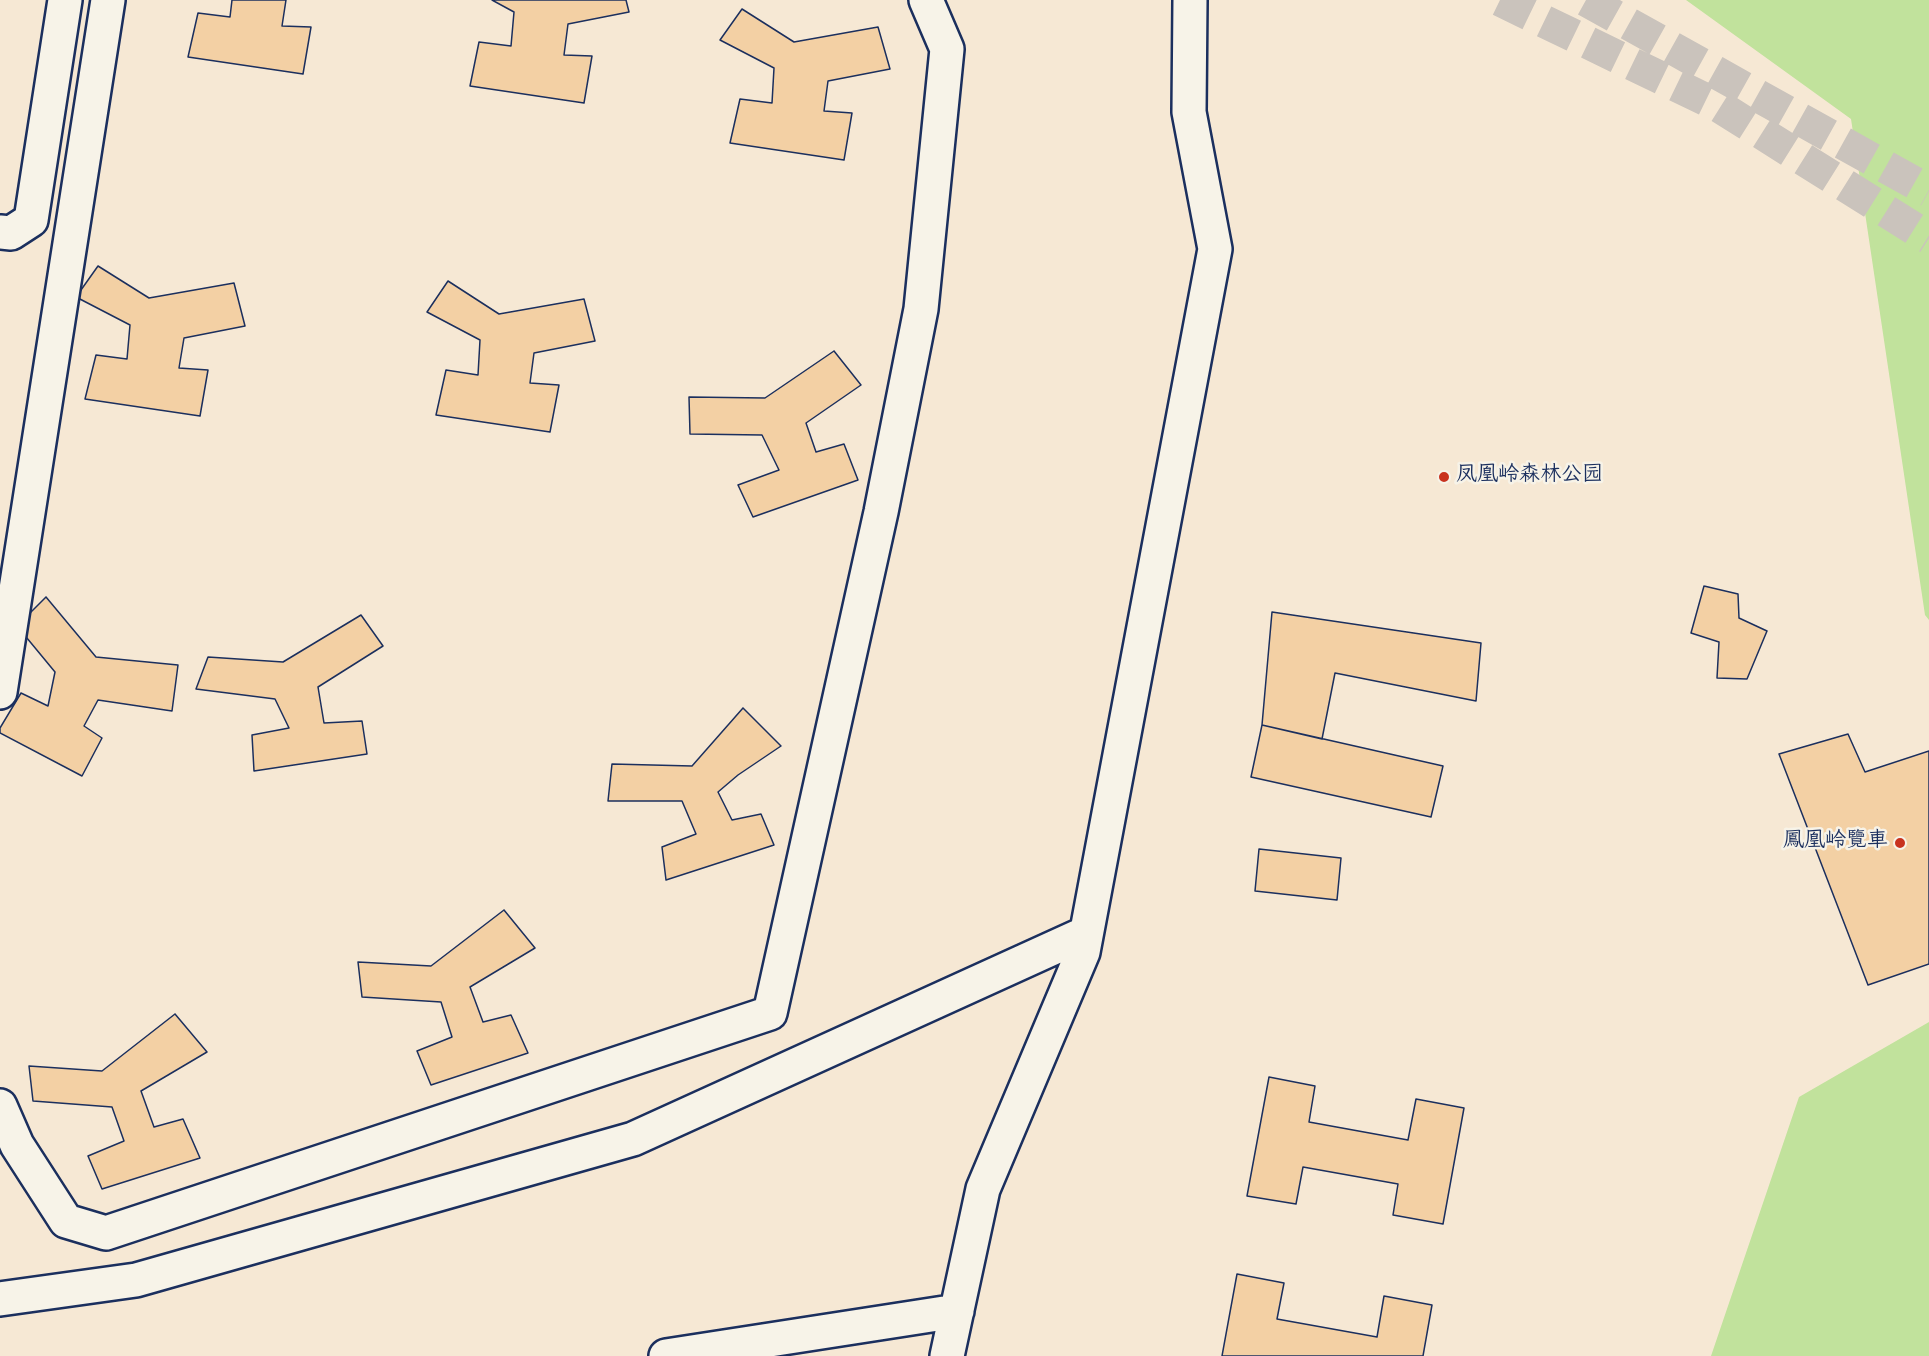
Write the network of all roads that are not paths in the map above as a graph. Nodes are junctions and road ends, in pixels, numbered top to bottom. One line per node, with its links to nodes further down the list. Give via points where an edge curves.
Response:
1 (65, 0): 5 (street, via 31,220 11,233)
2 (108, 0): 6 (street)
3 (926, 0): 8 (street, via 947,49 921,309 881,512 770,1013 106,1233 66,1221 17,1146)
4 (1190, 0): 7 (street, via 1189,112 1215,249)
5 (0, 232)
6 (0, 692)
7 (1086, 933): 9 (street, via 633,1139 136,1280); 10 (street, via 1083,952 983,1189)
8 (0, 1106)
9 (0, 1299)
10 (957, 1311): 11 (street); 12 (street)
11 (666, 1356)
12 (947, 1356)

